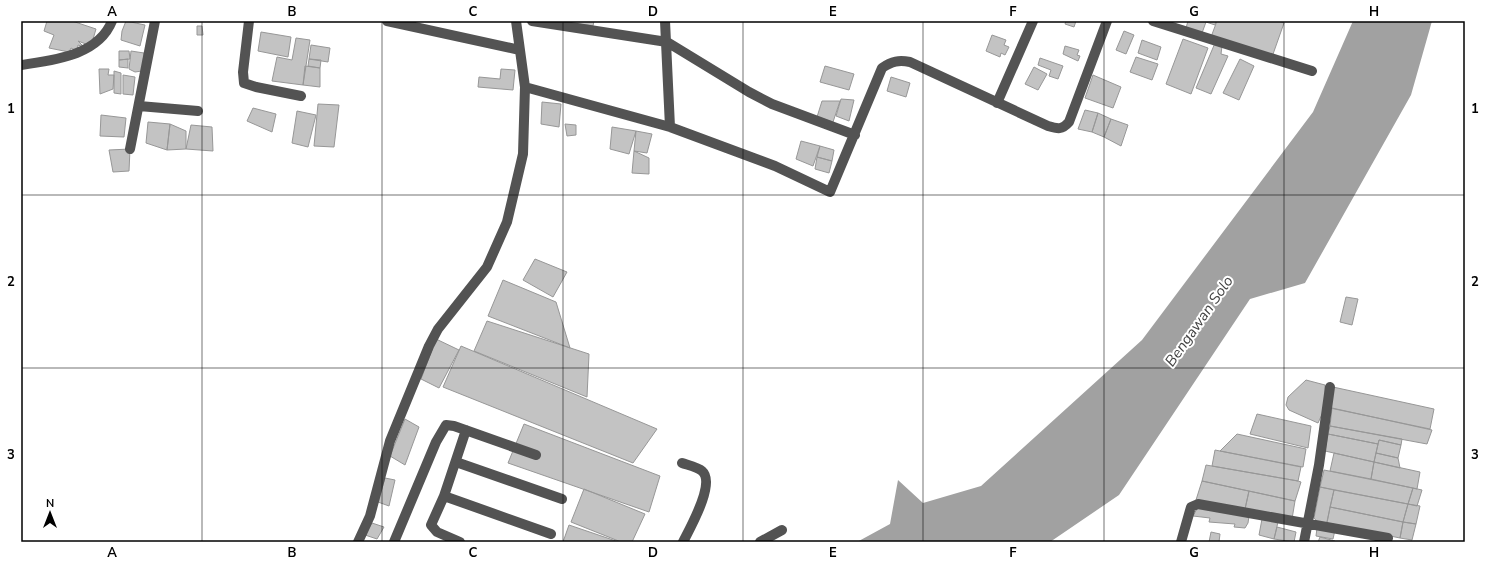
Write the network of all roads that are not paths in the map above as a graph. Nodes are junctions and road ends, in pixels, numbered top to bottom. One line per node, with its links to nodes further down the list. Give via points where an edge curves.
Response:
1 (112, 21): 13 (street, via 93,45 84,50 71,56)
2 (155, 21): 18 (street)
3 (249, 21): 16 (street, via 244,83)
4 (387, 21): 12 (street)
5 (516, 21): 12 (street)
6 (532, 21): 11 (street)
7 (665, 21): 11 (street)
8 (1033, 21): 17 (street)
9 (1107, 21): 17 (street, via 1069,122 1064,128 1048,126)
10 (1153, 21): 14 (street)
11 (667, 42): 20 (street); 21 (street, via 749,92)
12 (520, 50): 15 (street)
13 (21, 65)
14 (1312, 72)
15 (525, 87): 20 (street); 34 (street, via 523,154 507,222 487,267 438,329 428,346 390,441 370,516)
16 (301, 96)
17 (997, 103): 21 (street, via 910,62 898,60 882,68)
18 (139, 106): 19 (street); 22 (street)
19 (198, 111)
20 (670, 127): 21 (street, via 775,166 828,192 831,191)
21 (855, 135)
22 (130, 150)
23 (1330, 387): 30 (street)
24 (466, 430): 25 (street); 26 (street); 35 (street, via 450,424 444,427)
25 (536, 455)
26 (456, 462): 28 (street); 29 (street)
27 (682, 463): 37 (street, via 702,471 707,478 707,489)
28 (444, 496): 32 (street); 36 (street, via 431,525 438,532)
29 (562, 499)
30 (1307, 525): 33 (street); 39 (street, via 1195,504 1191,507); 40 (street)
31 (782, 530): 38 (street)
32 (551, 534)
33 (1388, 538)
34 (358, 542)
35 (394, 542)
36 (460, 542)
37 (683, 542)
38 (760, 542)
39 (1181, 542)
40 (1304, 542)

